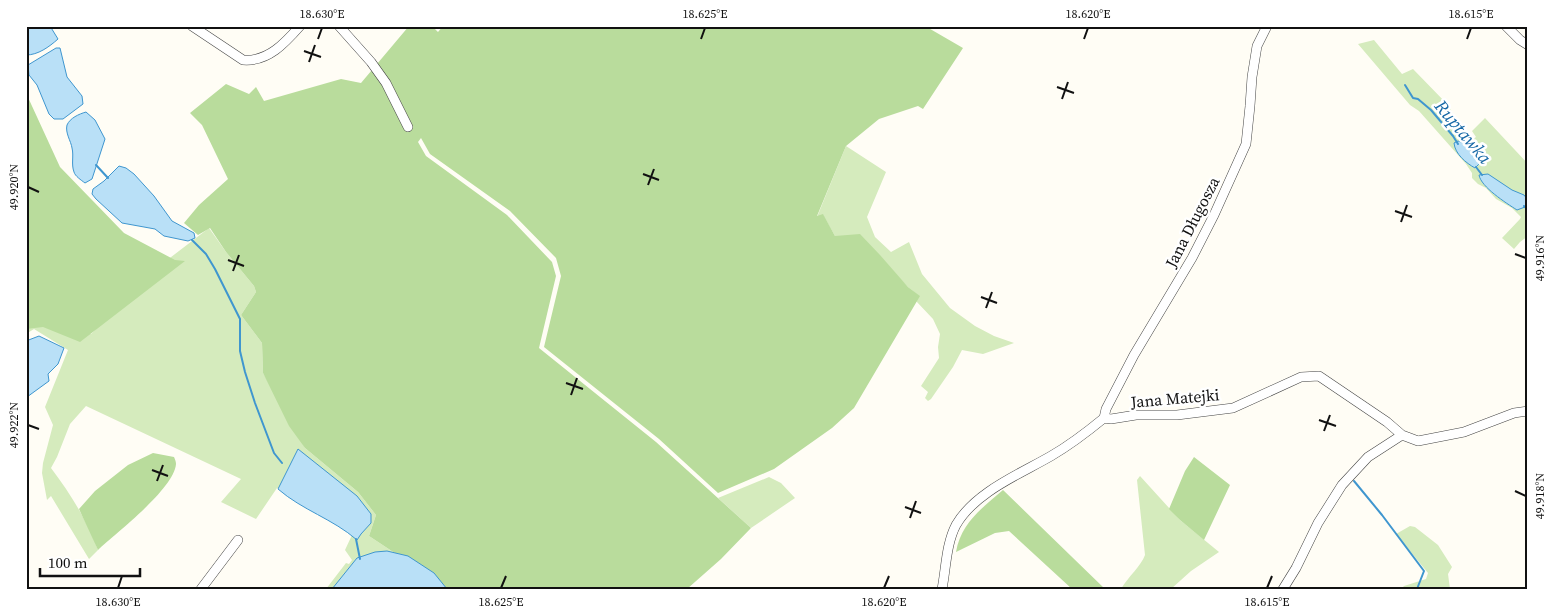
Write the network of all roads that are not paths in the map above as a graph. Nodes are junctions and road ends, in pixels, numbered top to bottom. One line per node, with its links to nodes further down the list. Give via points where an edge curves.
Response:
1 (192, 26): 2 (street, via 243,60 252,61 284,45)
2 (300, 26)
3 (339, 26): 7 (street, via 386,83)
4 (1267, 26): 9 (street, Jana Długosza, via 1257,46 1246,144 1192,258 1134,355)
5 (1506, 26): 6 (street)
6 (1528, 45)
7 (408, 127)
8 (1528, 411): 10 (street, Jana Matejki, via 1464,432 1418,441)
9 (1104, 418): 10 (street, Jana Matejki, via 1177,415 1233,408 1301,377 1319,376); 13 (street, via 1087,433 999,485 970,509 957,525 951,541)
10 (1402, 435): 14 (street, via 1368,457 1342,485)
11 (238, 540): 12 (street)
12 (201, 589)
13 (942, 589)
14 (1283, 589)

